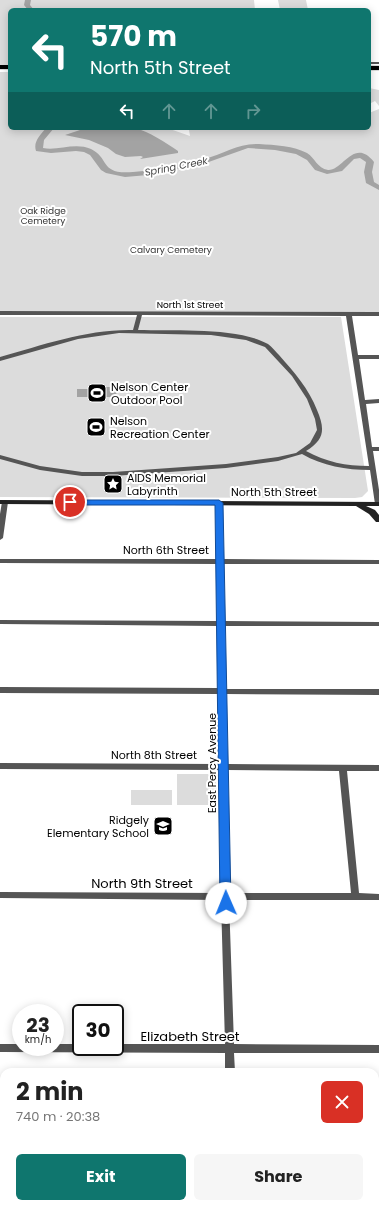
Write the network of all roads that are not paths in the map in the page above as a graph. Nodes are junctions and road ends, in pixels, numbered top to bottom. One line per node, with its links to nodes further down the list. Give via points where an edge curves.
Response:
1 (0, 313): 2 (street, North 1st Street)
2 (140, 314): 3 (street, North 1st Street); 7 (street)
3 (349, 314): 4 (street, North 1st Street); 6 (street)
4 (365, 314): 5 (street, North 1st Street); 6 (street)
5 (379, 314)
6 (350, 323): 8 (street)
7 (135, 331): 10 (street, via 106,332 78,337); 15 (street, via 230,335 268,346 303,387 318,419 320,430 316,439)
8 (355, 357): 9 (street); 12 (street)
9 (379, 357)
10 (0, 359)
11 (379, 401): 12 (street)
12 (362, 402): 13 (street)
13 (370, 449): 14 (street); 17 (street)
14 (379, 449)
15 (303, 452): 16 (street, via 291,457 226,466 101,474 40,468); 17 (street, via 337,466)
16 (0, 457)
17 (372, 468): 21 (street)
18 (3, 502): 19 (main road, North 5th Street); 23 (street)
19 (219, 503): 20 (main road, North 5th Street); 25 (street, East Percy Avenue)
20 (351, 504): 21 (main road, North 5th Street); 22 (main road, via 365,507)
21 (379, 505)
22 (379, 520)
23 (0, 538)
24 (0, 561): 25 (street, North 6th Street)
25 (220, 562): 26 (street, North 6th Street); 28 (street, East Percy Avenue)
26 (379, 562)
27 (0, 622): 28 (street)
28 (220, 623): 29 (street); 31 (street, East Percy Avenue)
29 (379, 624)
30 (0, 690): 31 (street)
31 (223, 691): 32 (street); 34 (street, East Percy Avenue)
32 (379, 692)
33 (0, 766): 34 (street, North 8th Street)
34 (224, 766): 35 (street, North 8th Street); 38 (street, East Percy Avenue)
35 (343, 767): 36 (street, North 8th Street); 39 (street)
36 (379, 768)
37 (0, 896): 38 (street, North 9th Street)
38 (225, 896): 39 (street, North 9th Street); 42 (street, East Percy Avenue)
39 (356, 896): 40 (street, North 9th Street)
40 (379, 897)
41 (0, 1048): 42 (street, Elizabeth Street)
42 (230, 1049): 43 (street, Elizabeth Street); 44 (street, East Percy Avenue)
43 (379, 1049)
44 (230, 1068)

